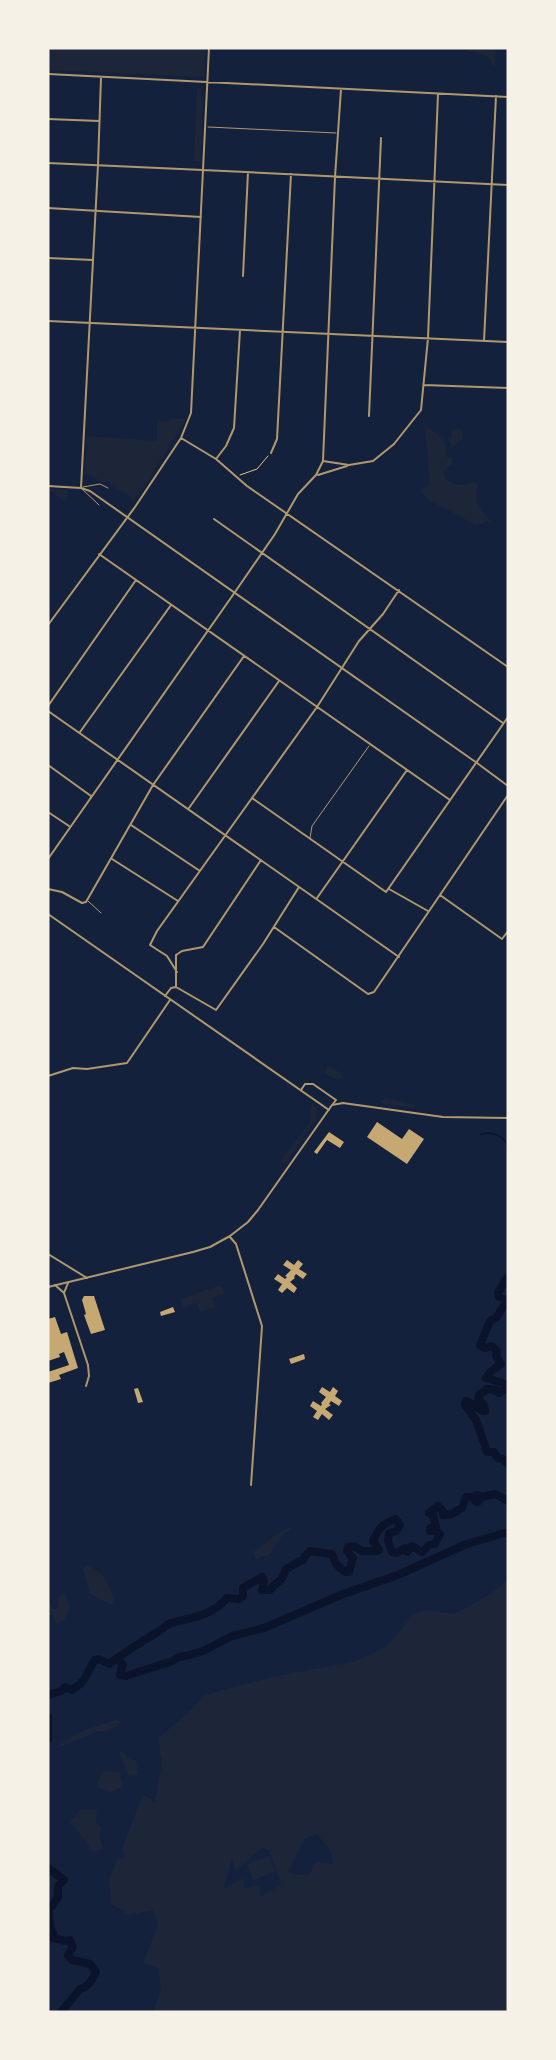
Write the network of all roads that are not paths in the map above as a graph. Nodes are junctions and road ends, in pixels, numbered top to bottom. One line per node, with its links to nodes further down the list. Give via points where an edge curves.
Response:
1 (209, 48): 4 (street)
2 (48, 74): 3 (street)
3 (101, 77): 4 (street); 10 (street)
4 (208, 82): 5 (street); 11 (street)
5 (341, 88): 6 (street); 12 (street)
6 (438, 93): 7 (street); 21 (street)
7 (496, 96): 8 (street); 22 (street)
8 (508, 97)
9 (48, 119): 10 (street)
10 (99, 121): 15 (street)
11 (205, 127): 12 (lane); 16 (street)
12 (338, 134): 19 (street)
13 (381, 138): 20 (street)
14 (48, 163): 15 (street)
15 (98, 165): 16 (street); 25 (street)
16 (203, 170): 17 (street); 26 (street)
17 (248, 172): 18 (street); 29 (street)
18 (291, 174): 19 (street); 34 (street)
19 (335, 177): 20 (street); 35 (street)
20 (379, 179): 21 (street); 36 (street)
21 (436, 182): 22 (street); 37 (street)
22 (492, 185): 23 (street); 38 (street)
23 (508, 185)
24 (48, 208): 25 (street)
25 (96, 211): 26 (street); 28 (street)
26 (201, 217): 32 (street)
27 (48, 258): 28 (street)
28 (93, 260): 31 (street)
29 (243, 276)
30 (48, 321): 31 (street)
31 (89, 323): 32 (street); 50 (street)
32 (196, 328): 33 (street); 43 (street, via 191,413)
33 (240, 330): 34 (street); 45 (street, via 234,428)
34 (283, 332): 35 (street); 44 (street, via 277,439)
35 (328, 334): 36 (street); 46 (street)
36 (373, 336): 37 (street); 42 (street)
37 (428, 338): 38 (street); 40 (street)
38 (484, 341): 39 (street)
39 (508, 342)
40 (424, 385): 41 (street); 47 (street, via 421,410 394,444 373,461)
41 (508, 388)
42 (369, 416)
43 (181, 438): 45 (street); 54 (street)
44 (271, 453)
45 (216, 459): 53 (street)
46 (323, 461): 47 (street); 48 (street)
47 (349, 465): 48 (street)
48 (316, 475): 53 (street, via 298,494)
49 (48, 486): 50 (street)
50 (81, 488): 51 (lane, via 100,484); 52 (lane); 54 (street)
51 (108, 488)
52 (99, 505)
53 (287, 514): 56 (street); 59 (street)
54 (126, 516): 57 (street); 60 (street)
55 (214, 519): 56 (street)
56 (261, 553): 60 (street); 63 (street)
57 (99, 554): 58 (street); 62 (street)
58 (136, 580): 61 (street); 69 (street)
59 (399, 590): 63 (street); 66 (street)
60 (235, 592): 64 (street); 67 (street)
61 (171, 605): 64 (street); 74 (street)
62 (48, 625)
63 (369, 629): 67 (street); 73 (street)
64 (208, 631): 65 (street); 76 (street)
65 (244, 656): 68 (street); 80 (street)
66 (508, 667)
67 (343, 668): 70 (street); 77 (street)
68 (279, 681): 70 (street); 86 (street)
69 (48, 705)
70 (317, 707): 75 (street); 84 (street)
71 (48, 711): 74 (street)
72 (508, 717): 73 (street)
73 (504, 723): 77 (street)
74 (80, 733): 76 (street)
75 (370, 744): 79 (street); 91 (lane, via 312,826)
76 (116, 760): 80 (street); 83 (street)
77 (477, 763): 81 (street); 85 (street)
78 (48, 765): 83 (street)
79 (407, 770): 85 (street); 95 (street)
80 (153, 785): 86 (street); 88 (street)
81 (508, 786)
82 (508, 795): 100 (street)
83 (91, 796): 89 (street)
84 (252, 798): 90 (street); 91 (street)
85 (450, 800): 99 (street)
86 (188, 809): 90 (street)
87 (48, 812): 89 (street)
88 (131, 825): 92 (street); 96 (street)
89 (69, 826): 93 (street)
90 (225, 835): 94 (street); 96 (street)
91 (310, 838): 95 (street)
92 (111, 858): 102 (street); 103 (street)
93 (48, 859)
94 (261, 860): 97 (street); 110 (street, via 203,947 176,955)
95 (343, 861): 99 (street); 101 (street)
96 (200, 871): 103 (street)
97 (299, 887): 101 (street); 107 (street)
98 (48, 888): 102 (street, via 82,903)
99 (387, 890): 104 (street)
100 (440, 895): 104 (street); 108 (street, via 502,939)
101 (317, 899): 109 (street)
102 (87, 900): 105 (lane)
103 (178, 901): 110 (street, via 150,945 167,956)
104 (428, 911): 109 (street)
105 (101, 913)
106 (48, 914): 112 (street)
107 (274, 927): 109 (street, via 368,994 374,992); 111 (street, via 216,1010)
108 (508, 932)
109 (399, 957)
110 (177, 972): 111 (street)
111 (176, 987): 112 (street)
112 (165, 996): 113 (street)
113 (170, 1000): 114 (street, via 127,1063 73,1068); 115 (street)
114 (48, 1076)
115 (301, 1090): 116 (street, via 305,1084 313,1084 336,1100); 117 (street)
116 (332, 1105): 117 (street); 118 (street, via 343,1103 443,1118)
117 (329, 1110): 119 (street, via 258,1210)
118 (508, 1118)
119 (230, 1236): 121 (street, via 193,1252); 127 (street, via 262,1326)
120 (48, 1254): 121 (street)
121 (87, 1278): 122 (street)
122 (68, 1283): 123 (street); 125 (street)
123 (55, 1285): 124 (street); 125 (street)
124 (48, 1287)
125 (64, 1293): 126 (street, via 88,1365)
126 (86, 1386)
127 (251, 1485)

